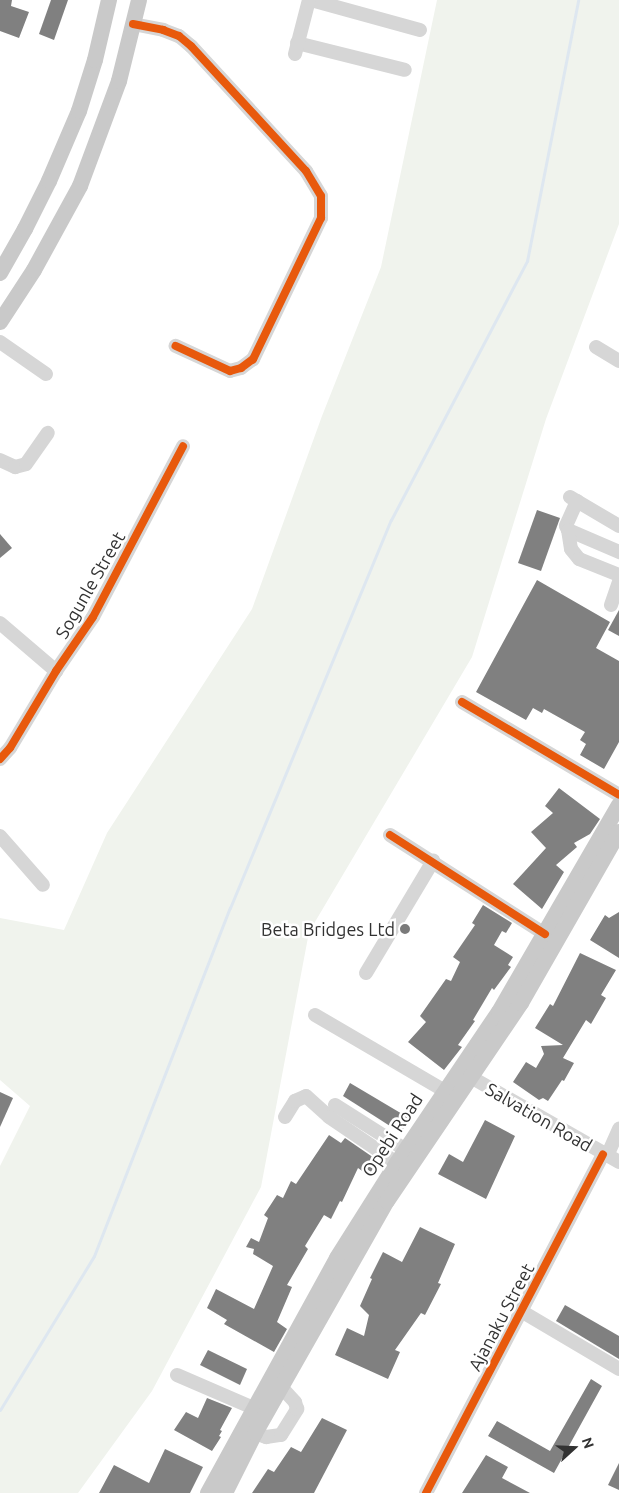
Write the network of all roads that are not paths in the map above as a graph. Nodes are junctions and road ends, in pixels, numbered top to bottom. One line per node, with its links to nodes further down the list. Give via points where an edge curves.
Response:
1 (109, 0): 7 (main road, via 79,111 26,230)
2 (139, 0): 4 (main road)
3 (310, 0): 5 (street); 6 (street, via 296,48)
4 (133, 24): 8 (main road, via 108,116 80,186 34,270); 10 (street, via 164,30 191,46 306,171 321,196 321,218 253,359 230,371)
5 (420, 30)
6 (405, 70)
7 (0, 273)
8 (0, 322)
9 (0, 342): 13 (street)
10 (176, 346)
11 (596, 347): 12 (street)
12 (619, 361)
13 (46, 374)
14 (48, 433): 16 (street, via 26,464 15,467)
15 (183, 446): 24 (street, Sogunle Street, via 93,618)
16 (0, 460)
17 (619, 526): 18 (street, via 573,499 566,526)
18 (568, 530): 19 (street); 20 (street, via 571,549 579,559)
19 (619, 552)
20 (619, 575)
21 (619, 582): 22 (street)
22 (611, 605)
23 (0, 623): 24 (street)
24 (56, 671): 26 (street, Sogunle Street, via 10,748)
25 (462, 702): 27 (street)
26 (0, 759)
27 (619, 795)
28 (619, 805): 34 (main road, Opebi Road)
29 (619, 832): 37 (main road, Opebi Road, via 521,1002)
30 (390, 834): 32 (street)
31 (0, 836): 33 (street)
32 (433, 861): 34 (street); 35 (street)
33 (43, 885)
34 (545, 934): 37 (main road, Opebi Road)
35 (366, 973)
36 (315, 1015): 38 (street)
37 (465, 1074): 38 (main road, Opebi Road); 43 (street, Salvation Road); 47 (main road, Opebi Road, via 387,1201)
38 (445, 1091): 42 (main road, Opebi Road)
39 (335, 1105): 42 (street)
40 (285, 1117): 42 (street, via 295,1100 306,1096 329,1117)
41 (619, 1130): 43 (street, Ajanaku Street)
42 (401, 1156): 48 (main road, Opebi Road, via 337,1258)
43 (610, 1157): 44 (street, Ajanaku Street)
44 (521, 1311): 45 (street); 52 (street, Ajanaku Street)
45 (619, 1369)
46 (177, 1375): 48 (street)
47 (281, 1387): 49 (main road, Opebi Road); 49 (street, via 297,1408 280,1435 266,1437)
48 (256, 1408): 50 (main road, Opebi Road)
49 (255, 1433): 51 (main road, Opebi Road)
50 (208, 1493)
51 (225, 1493)
52 (426, 1493)

